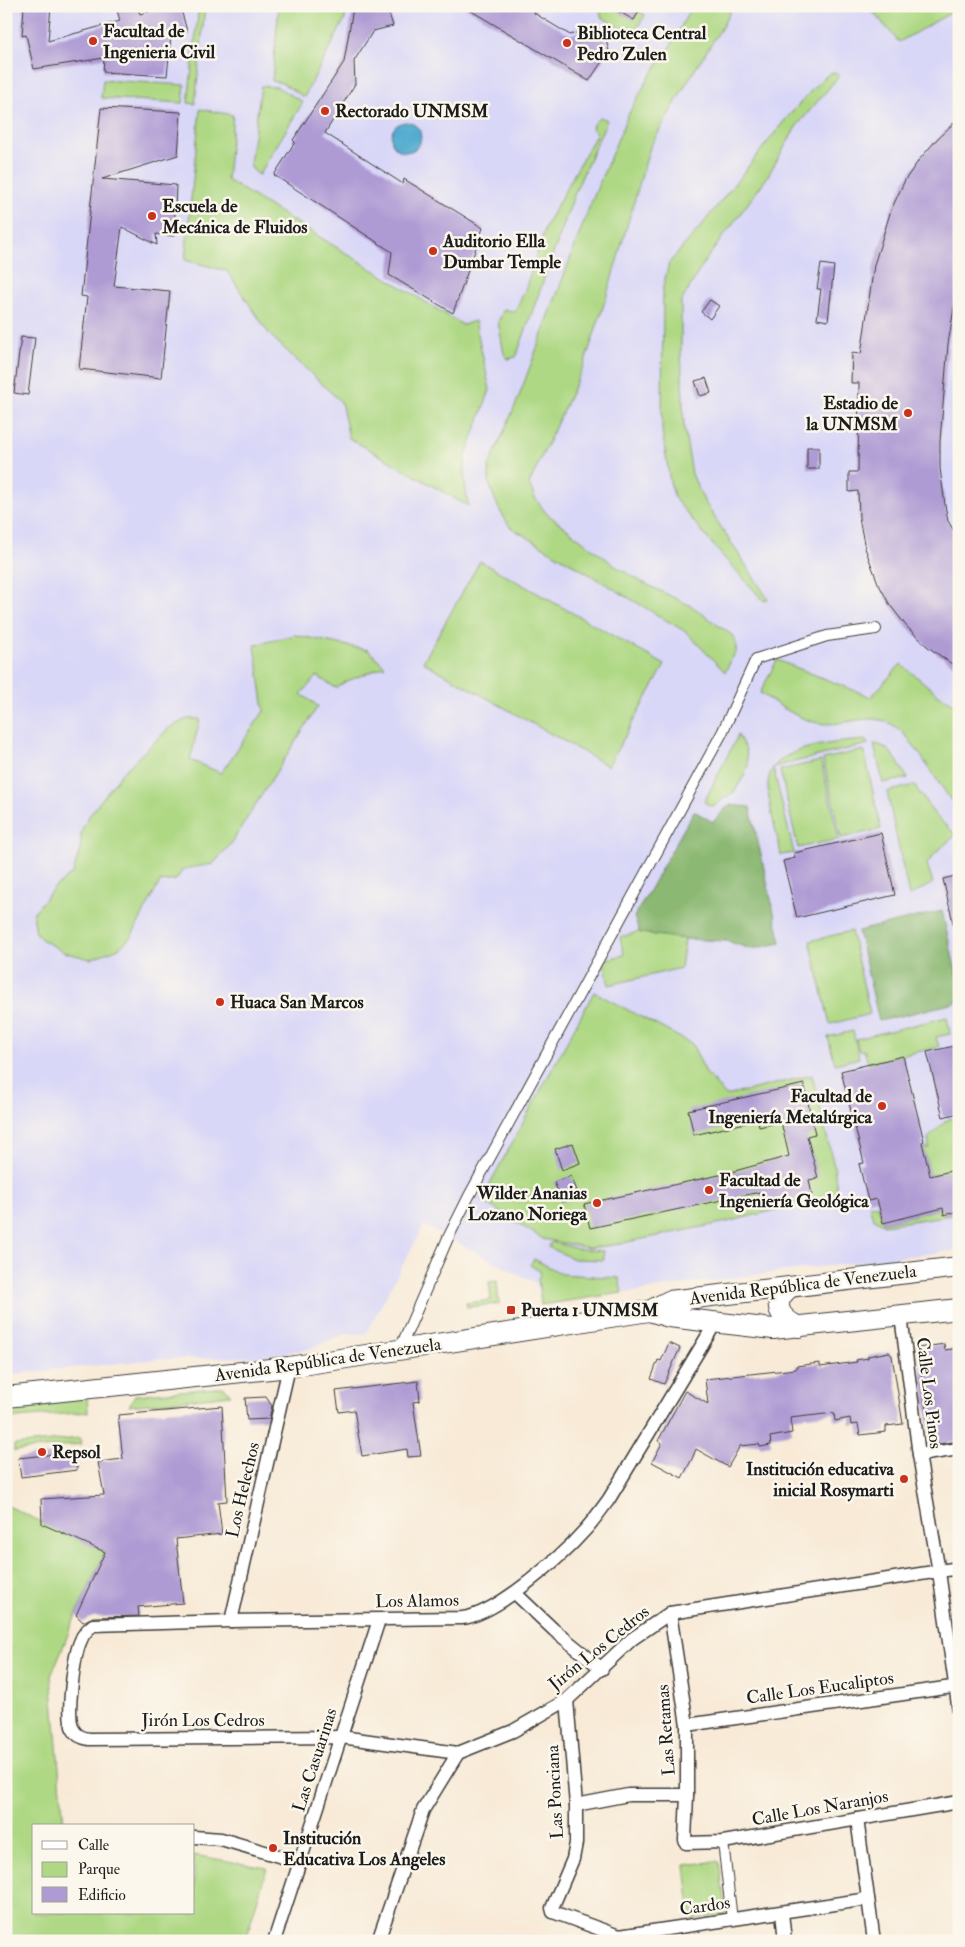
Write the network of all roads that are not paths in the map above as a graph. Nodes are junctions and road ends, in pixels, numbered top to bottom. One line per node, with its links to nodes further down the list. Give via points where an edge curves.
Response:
1 (876, 629): 9 (street, via 827,636 756,659 722,733 468,1196)
2 (959, 1267): 3 (main road, Avenida República de Venezuela)
3 (790, 1288): 5 (main road, Avenida República de Venezuela, via 669,1301); 8 (main road, via 783,1293 779,1310 783,1317)
4 (959, 1309): 6 (main road, Avenida República de Venezuela)
5 (649, 1311): 7 (main road, Avenida República de Venezuela, via 669,1317); 9 (main road, Avenida República de Venezuela)
6 (901, 1316): 8 (main road, Avenida República de Venezuela); 13 (street, Calle Los Pinos)
7 (716, 1322): 8 (main road, Avenida República de Venezuela, via 765,1329); 16 (street, Los Alamos, via 594,1519)
8 (800, 1326)
9 (399, 1351): 10 (main road, Avenida República de Venezuela)
10 (289, 1367): 11 (main road, Avenida República de Venezuela); 19 (street, Los Helechos)
11 (6, 1397)
12 (959, 1449): 13 (street)
13 (919, 1455): 15 (street, Calle Los Pinos)
14 (959, 1568): 15 (street, Jirón Los Cedros)
15 (939, 1572): 17 (street, Jirón Los Cedros); 21 (street, Calle Los Pinos)
16 (515, 1593): 18 (street, Los Alamos, via 467,1618); 20 (street)
17 (670, 1613): 20 (street, Jirón Los Cedros, via 632,1639); 24 (street, Las Retamas)
18 (379, 1620): 19 (street, Los Alamos); 25 (street, Las Casuarinas)
19 (230, 1621): 26 (street, Los Alamos, via 93,1625 78,1648 72,1701 72,1728 78,1735)
20 (602, 1669): 22 (street, Jirón Los Cedros)
21 (957, 1686): 23 (street, Calle Los Pinos); 24 (street, Calle Los Eucaliptos)
22 (567, 1700): 27 (street, Jirón Los Cedros, via 513,1731); 30 (street, Las Ponciana)
23 (959, 1712)
24 (687, 1725): 28 (street, Las Retamas)
25 (341, 1737): 26 (street, Jirón Los Cedros); 27 (street, Jirón Los Cedros); 35 (street, Las Casuarinas)
26 (89, 1739)
27 (458, 1753): 42 (street, via 423,1810)
28 (688, 1795): 30 (street, via 628,1795); 34 (street, Las Retamas)
29 (959, 1802): 31 (street, Calle Los Naranjos)
30 (576, 1805): 37 (street, Las Ponciana, via 575,1852)
31 (857, 1819): 33 (street, Calle Los Naranjos); 36 (street)
32 (195, 1837): 35 (street, via 221,1839)
33 (723, 1842): 34 (street, Calle Los Naranjos); 39 (street)
34 (687, 1843)
35 (299, 1862): 41 (street, Las Casuarinas)
36 (868, 1899): 38 (street, Cardos); 44 (street)
37 (552, 1908): 40 (street, Cardos)
38 (782, 1913): 39 (street, Cardos); 43 (street)
39 (732, 1920): 40 (street, Cardos)
40 (618, 1938)
41 (274, 1941)
42 (378, 1941)
43 (785, 1941)
44 (874, 1941)

